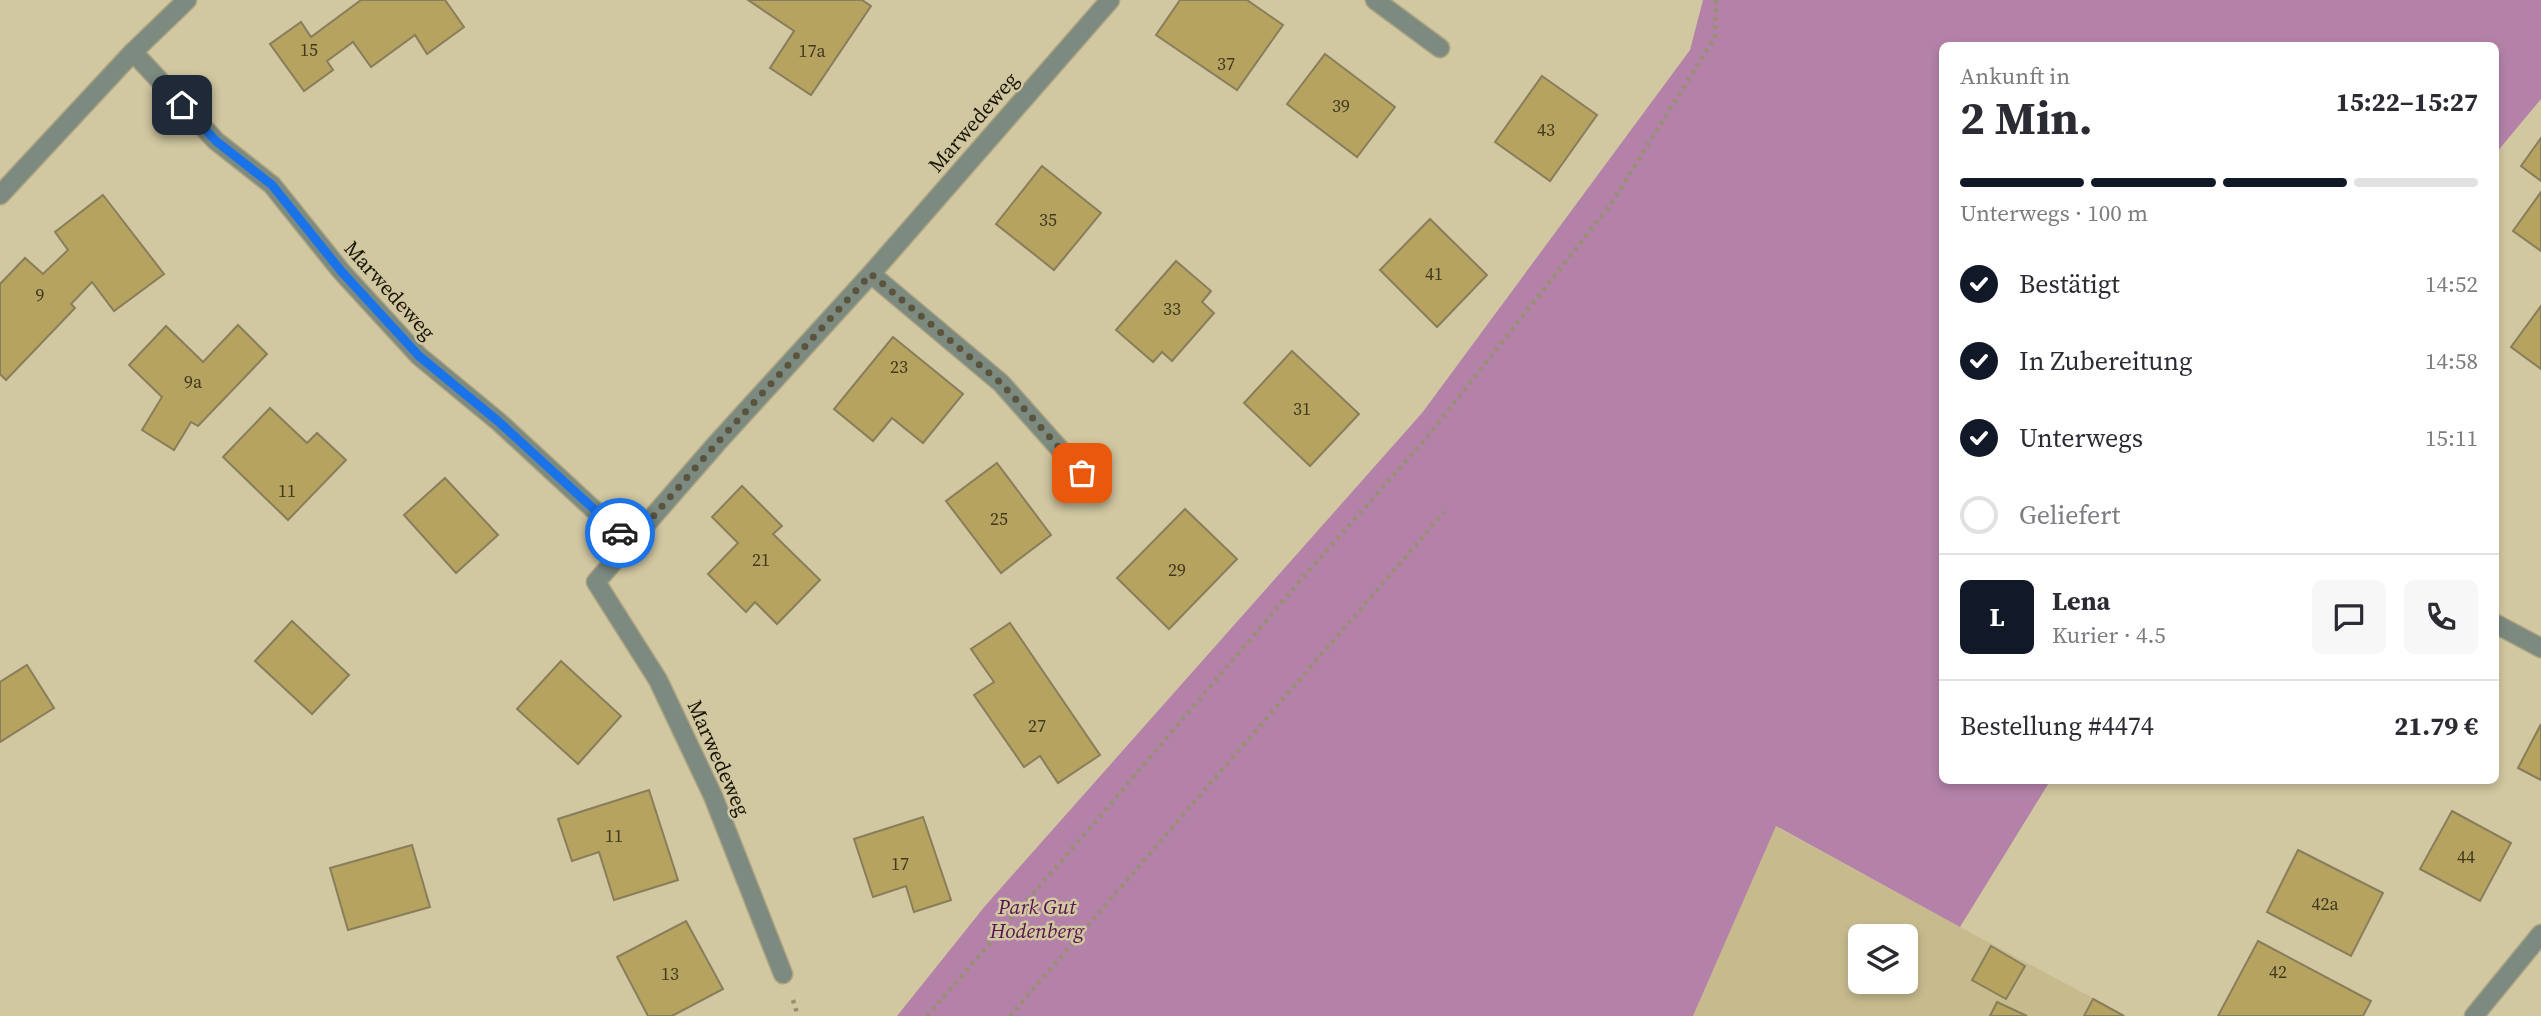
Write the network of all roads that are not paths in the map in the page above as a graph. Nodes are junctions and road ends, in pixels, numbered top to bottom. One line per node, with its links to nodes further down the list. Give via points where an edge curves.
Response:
1 (187, 0): 5 (street)
2 (1110, 0): 7 (street, Marwedeweg)
3 (1375, 0): 4 (street)
4 (1440, 48)
5 (133, 52): 6 (street); 9 (street, Marwedeweg, via 216,141 272,185 341,271 419,356 499,422)
6 (0, 195)
7 (871, 274): 8 (street, via 1001,383); 9 (street, Marwedeweg)
8 (1098, 492)
9 (630, 543): 13 (street, Marwedeweg, via 596,582 675,715 713,796)
10 (2499, 626): 11 (street)
11 (2541, 648)
12 (2541, 934): 14 (street)
13 (783, 974)
14 (2474, 1016)

